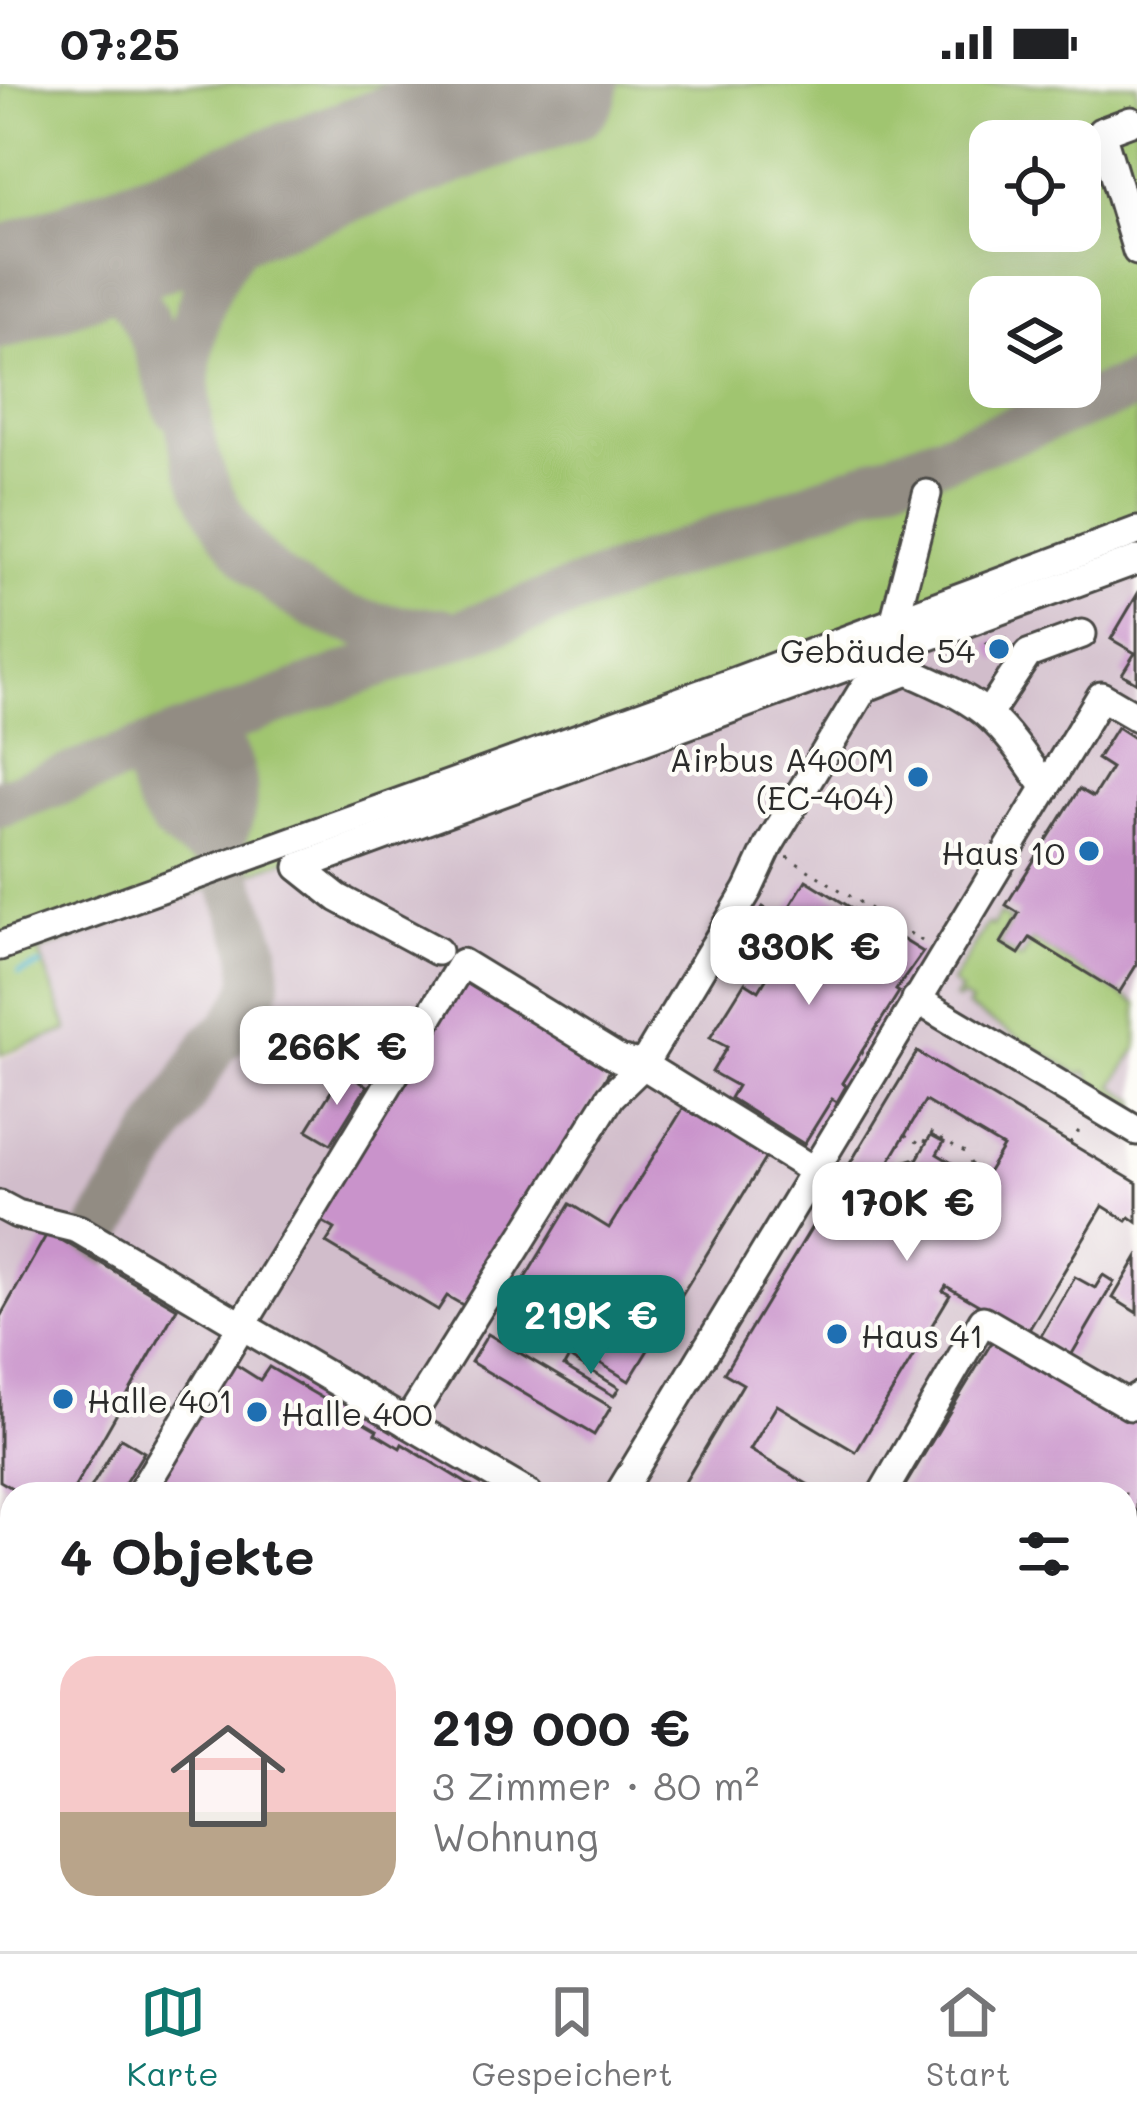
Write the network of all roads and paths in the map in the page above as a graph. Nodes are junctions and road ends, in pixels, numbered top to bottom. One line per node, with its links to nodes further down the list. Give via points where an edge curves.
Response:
1 (1131, 121): 2 (lane, via 1101,132)
2 (1137, 251)
3 (927, 494): 6 (lane)
4 (1137, 530): 6 (lane)
5 (1137, 560): 13 (lane, via 298,867)
6 (895, 619): 12 (lane)
7 (1082, 634): 8 (lane, via 1028,654)
8 (988, 714): 10 (lane); 11 (lane, via 908,670 864,688)
9 (1137, 717): 10 (lane, via 1101,696)
10 (1045, 786): 14 (lane)
11 (769, 845): 14 (path); 16 (lane)
12 (0, 946)
13 (437, 951)
14 (944, 954): 15 (lane)
15 (916, 999): 18 (lane); 23 (lane)
16 (643, 1065): 23 (lane); 26 (lane, via 619,1059 462,963); 28 (lane, via 611,1096)
17 (1083, 1124): 20 (path)
18 (1137, 1131)
19 (905, 1135): 21 (path, via 922,1145 930,1132)
20 (1070, 1143)
21 (965, 1152)
22 (970, 1162): 24 (path)
23 (816, 1172): 31 (lane)
24 (978, 1178)
25 (0, 1205): 26 (lane, via 78,1229)
26 (241, 1324): 28 (lane); 29 (lane)
27 (1137, 1397): 32 (lane, via 1132,1406 983,1320)
28 (407, 1423): 30 (lane)
29 (147, 1482)
30 (508, 1482)
31 (626, 1482)
32 (889, 1482)

